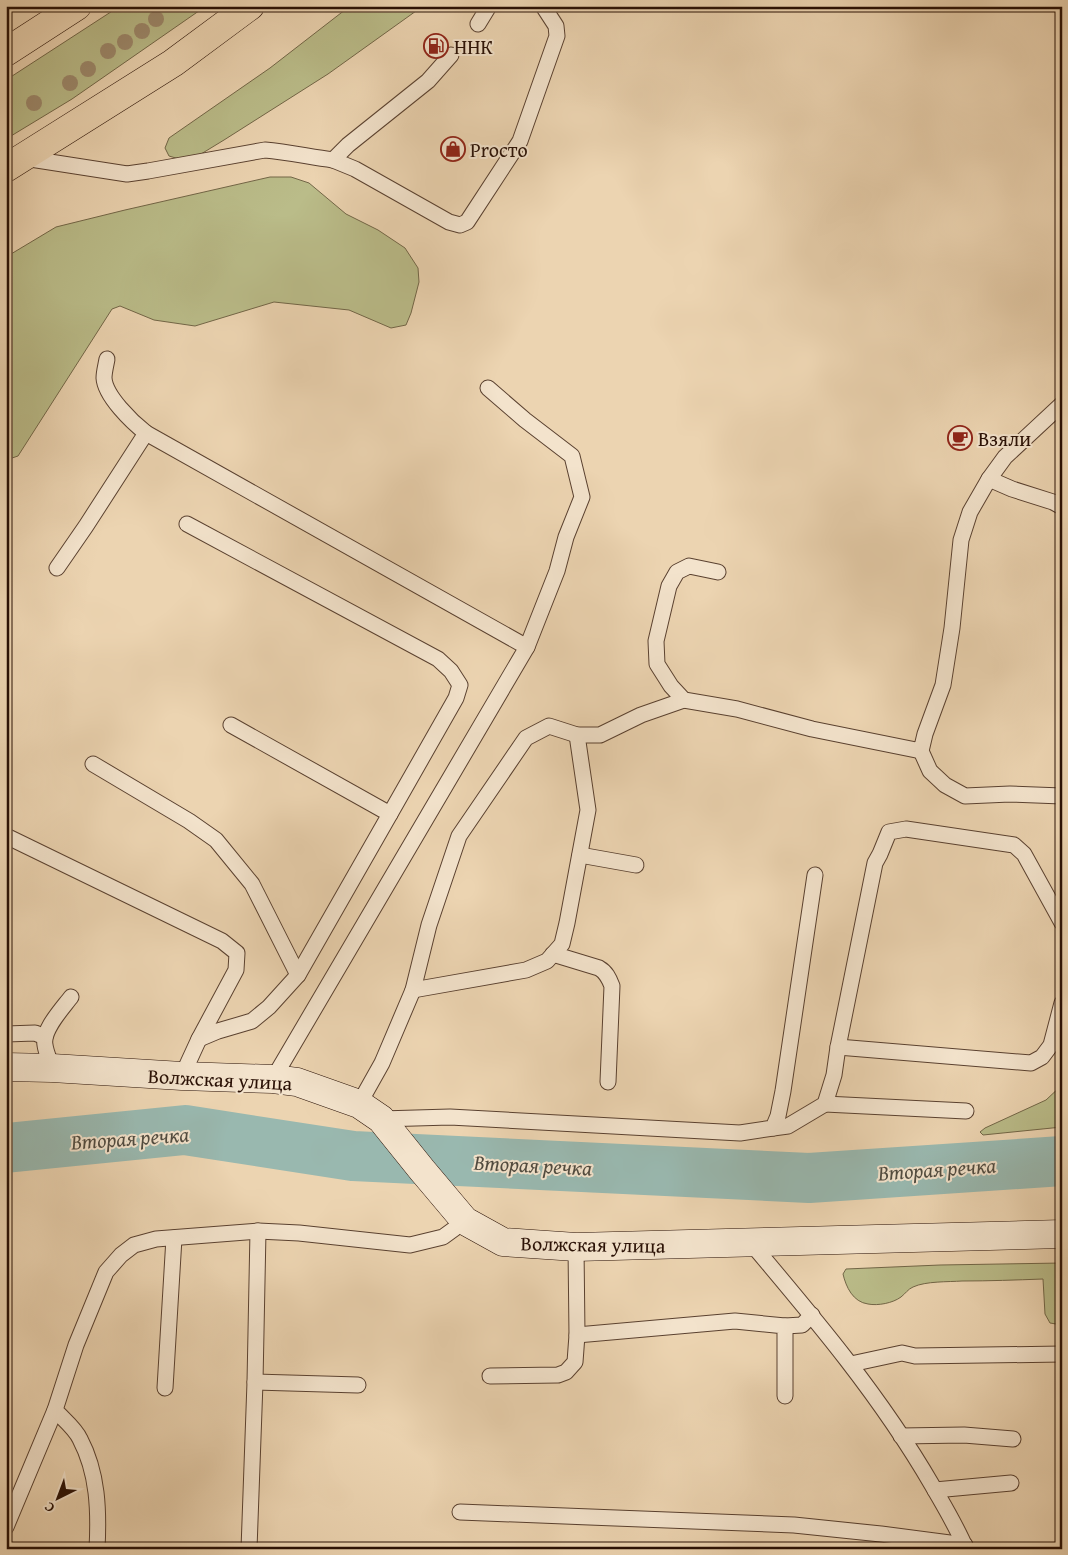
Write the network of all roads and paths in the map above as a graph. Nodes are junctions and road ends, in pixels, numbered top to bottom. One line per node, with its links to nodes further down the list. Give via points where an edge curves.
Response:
1 (77, 6): 6 (highway)
2 (250, 6): 9 (highway, via 173,63)
3 (489, 6): 5 (lane)
4 (543, 6): 8 (lane, via 556,26 557,36 520,141 467,222 460,225 449,222)
5 (478, 24)
6 (6, 52)
7 (452, 55): 8 (lane, via 428,81)
8 (333, 160): 9 (lane, via 265,150 127,174)
9 (15, 163)
10 (108, 359): 13 (lane, via 104,379 111,396)
11 (488, 388): 19 (lane, via 572,456 582,497)
12 (1062, 404): 14 (lane, via 1005,457)
13 (146, 433): 17 (lane); 19 (lane)
14 (989, 478): 15 (lane); 23 (lane, via 970,512 961,540 943,685)
15 (1062, 507)
16 (187, 524): 26 (lane, via 438,659 452,671 460,685 456,698)
17 (57, 568)
18 (718, 572): 20 (lane, via 689,566 676,572 669,586 656,641 657,664)
19 (526, 647): 44 (lane)
20 (684, 700): 22 (lane, via 641,715 600,735); 23 (lane)
21 (231, 725): 26 (lane)
22 (577, 735): 28 (lane, via 588,810); 34 (lane, via 549,726 526,738 459,836 429,925)
23 (921, 751): 25 (lane, via 930,771 945,785 965,796)
24 (93, 764): 33 (lane, via 216,840 252,884)
25 (1062, 796)
26 (390, 814): 33 (lane)
27 (6, 836): 39 (lane, via 222,941 237,953 236,970)
28 (580, 856): 29 (lane); 32 (lane, via 562,944)
29 (636, 864)
30 (815, 875): 49 (lane, via 783,1091)
31 (1062, 923): 40 (lane, via 1024,854 1014,845 906,829 889,832 875,863)
32 (553, 954): 34 (lane, via 547,961 526,970); 45 (lane, via 599,968 612,986)
33 (298, 976): 39 (lane, via 252,1021)
34 (412, 990): 47 (lane, via 382,1063)
35 (71, 997): 38 (lane)
36 (1062, 1003): 40 (lane, via 1051,1045 1042,1057 1031,1063)
37 (6, 1034): 38 (lane, via 35,1033)
38 (45, 1037): 42 (lane)
39 (198, 1039): 43 (lane)
40 (838, 1047): 46 (lane, via 834,1076)
41 (6, 1067): 42 (street, Волжская улица)
42 (52, 1068): 43 (street, Волжская улица)
43 (182, 1076): 44 (street, Волжская улица)
44 (273, 1079): 47 (street, Волжская улица, via 298,1082)
45 (608, 1082)
46 (824, 1104): 48 (lane); 49 (lane, via 788,1126)
47 (370, 1111): 49 (lane, via 740,1133); 50 (street, Волжская улица)
48 (966, 1111)
49 (773, 1128)
50 (465, 1221): 51 (lane, via 443,1237 410,1245 298,1232); 55 (street, Волжская улица, via 503,1242)
51 (258, 1231): 53 (lane); 62 (lane)
52 (1062, 1234): 54 (street, Волжская улица)
53 (174, 1238): 64 (lane); 66 (lane, via 134,1244 106,1272 76,1345)
54 (750, 1242): 55 (street, Волжская улица); 56 (lane)
55 (576, 1247): 58 (lane)
56 (812, 1315): 57 (lane, via 802,1325); 60 (lane)
57 (785, 1326): 58 (lane, via 735,1321); 65 (lane)
58 (577, 1335): 61 (lane, via 576,1362 566,1372 558,1375)
59 (1062, 1354): 60 (lane, via 902,1354)
60 (851, 1364): 67 (lane)
61 (490, 1376)
62 (255, 1382): 63 (lane); 76 (lane)
63 (358, 1385)
64 (165, 1388)
65 (785, 1396)
66 (55, 1410): 72 (lane); 75 (lane, via 80,1437 95,1477)
67 (902, 1436): 68 (lane, via 964,1435); 70 (lane)
68 (1013, 1439)
69 (1011, 1483): 70 (lane)
70 (935, 1490): 74 (lane)
71 (460, 1512): 73 (lane, via 794,1525)
72 (6, 1526)
73 (898, 1542): 74 (lane)
74 (965, 1547)
75 (97, 1549)
76 (249, 1549)

